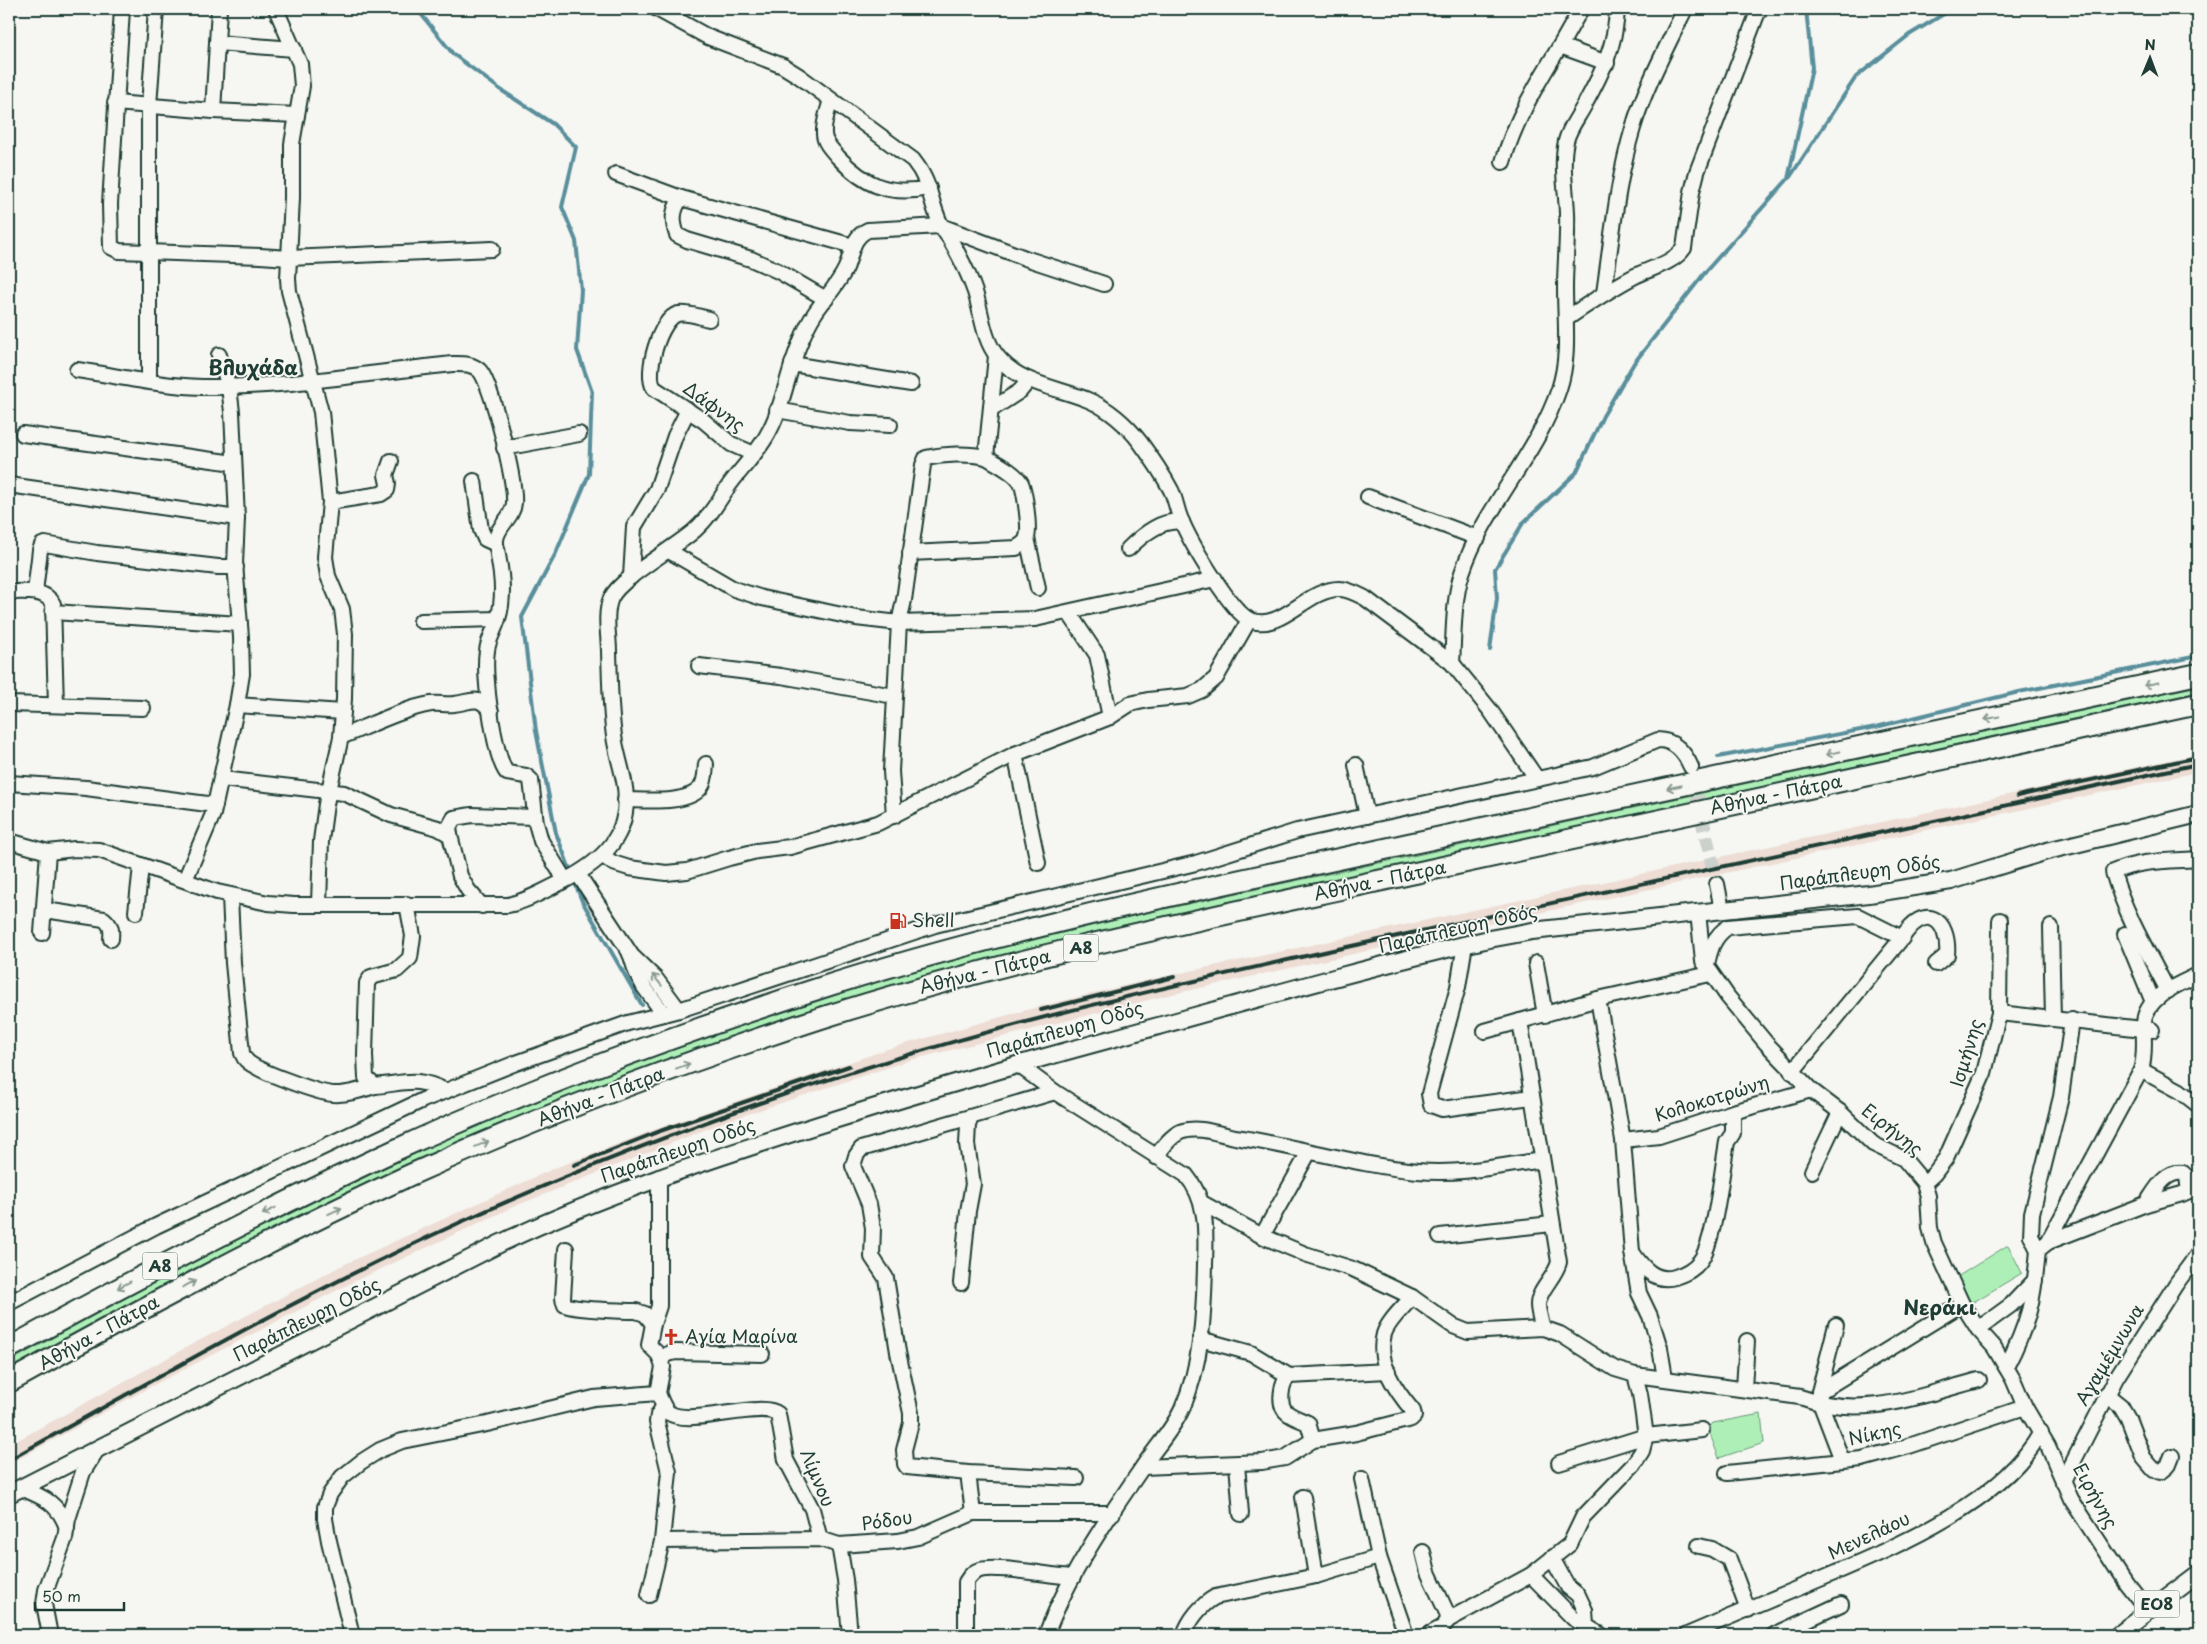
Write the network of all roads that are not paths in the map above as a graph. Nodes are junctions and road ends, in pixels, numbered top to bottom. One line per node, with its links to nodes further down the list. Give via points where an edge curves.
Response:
1 (122, 9): 15 (street)
2 (156, 9): 16 (street)
3 (219, 9): 10 (street)
4 (276, 9): 12 (street)
5 (656, 9): 14 (street, via 708,37 783,66)
6 (1581, 9): 11 (street)
7 (1617, 9): 13 (street)
8 (1685, 9): 29 (street, via 1633,126 1625,155)
9 (1759, 9): 29 (street, via 1697,172 1684,248 1679,256)
10 (217, 43): 12 (street); 17 (street)
11 (1560, 46): 13 (street); 19 (street, via 1537,84 1509,141)
12 (294, 49): 18 (street, via 302,73 300,105)
13 (1607, 63): 32 (street, via 1566,142)
14 (831, 100): 21 (street, via 913,160 924,174); 21 (street, via 824,135 827,143 853,172 868,183 881,187 915,191)
15 (115, 103): 16 (street); 26 (street, via 111,247 119,251)
16 (150, 106): 17 (street); 26 (street)
17 (213, 111): 18 (street)
18 (296, 115): 27 (street, via 292,144)
19 (1503, 162)
20 (616, 174): 22 (street)
21 (929, 188): 23 (street)
22 (680, 198): 24 (street); 30 (street, via 672,215 677,235 760,263)
23 (941, 226): 24 (street, via 868,230 860,233); 28 (street); 34 (street, via 970,277 988,340)
24 (853, 246): 30 (street, via 845,269)
25 (492, 249): 27 (street)
26 (150, 253): 27 (street); 39 (street)
27 (289, 258): 37 (street, via 289,291)
28 (1104, 284)
29 (1604, 293): 32 (street)
30 (826, 299): 35 (street, via 809,324)
31 (709, 319): 43 (street, Δάφνης, via 687,314 670,318 651,366 650,383 654,388)
32 (1566, 319): 60 (street, via 1566,360 1554,401)
33 (219, 355): 41 (street)
34 (996, 356): 38 (street, via 1012,371); 42 (street)
35 (792, 364): 40 (street); 44 (street)
36 (77, 370): 39 (street)
37 (313, 380): 41 (street); 48 (street, via 469,364 478,369 486,380); 56 (street, via 324,430)
38 (1029, 380): 42 (street, via 1020,391); 58 (street, via 1090,400 1124,425 1139,441 1171,491)
39 (149, 381): 41 (street, via 178,386)
40 (911, 384)
41 (229, 387): 52 (street)
42 (992, 409): 50 (street)
43 (688, 410): 49 (street, Δάφνης, via 731,444); 66 (street, via 656,489 637,520)
44 (778, 410): 45 (street, via 850,423); 49 (street, via 766,438)
45 (890, 425)
46 (23, 434): 52 (street)
47 (579, 434): 48 (street)
48 (504, 448): 61 (street, via 514,501 512,514 497,536)
49 (754, 454): 63 (street, via 705,520)
50 (986, 457): 59 (street, via 1016,476 1021,483); 64 (street, via 926,458)
51 (391, 462): 56 (street, via 386,475 387,490 381,494)
52 (234, 464): 57 (street)
53 (474, 481): 61 (street, via 480,530 486,539)
54 (9, 485): 57 (street)
55 (1368, 497): 60 (street)
56 (330, 502): 88 (street, via 325,557 328,576 344,620)
57 (237, 518): 65 (street)
58 (1182, 522): 62 (street, via 1175,520 1156,528 1140,536); 67 (street)
59 (1027, 538): 64 (street, via 1016,548); 68 (street)
60 (1478, 538): 78 (street, via 1468,556 1457,593)
61 (496, 544): 73 (street, via 502,588)
62 (1128, 548)
63 (669, 551): 66 (street); 76 (street, via 734,589 762,598 856,618)
64 (910, 553): 76 (street)
65 (236, 567): 70 (street, via 97,554 45,544 40,550); 77 (street)
66 (631, 578): 99 (street, via 622,583 614,594 608,615 611,712)
67 (1215, 579): 72 (street); 74 (street, via 1225,596)
68 (1038, 588)
69 (9, 592): 70 (street)
70 (35, 592): 71 (street, via 50,598)
71 (53, 612): 77 (street); 84 (street)
72 (1069, 613): 76 (street, via 1035,619); 89 (street, via 1096,655)
73 (498, 619): 75 (street); 87 (street, via 491,634 486,660)
74 (1249, 620): 78 (street, via 1259,623 1276,620 1316,594 1341,589 1365,598); 89 (street, via 1216,678 1202,690 1188,696 1136,702)
75 (421, 621)
76 (899, 623): 81 (street)
77 (240, 624): 85 (street, via 242,674)
78 (1452, 663): 96 (street, via 1490,710)
79 (699, 666): 81 (street, via 781,676)
80 (2198, 674): 188 (highway, Αθήνα - Πάτρα / Α8, one-way to 188, via 1178,894 863,974 644,1049 446,1127 206,1242)
81 (894, 696): 102 (street)
82 (9, 704): 84 (street)
83 (2198, 704): 197 (highway, Αθήνα - Πάτρα / Α8, one-way to 83, via 220,1268 458,1154 657,1076 863,1005 985,971 1185,923)
84 (56, 705): 86 (street)
85 (237, 705): 88 (street); 95 (street)
86 (143, 708)
87 (491, 711): 90 (street, via 486,704 474,700 430,704); 104 (street, via 502,768 507,773 531,780)
88 (343, 712): 90 (street)
89 (1110, 717): 91 (street)
90 (340, 737): 98 (street)
91 (1015, 754): 102 (street); 110 (street)
92 (706, 764): 99 (street, via 705,779 694,794 676,799)
93 (1356, 765): 103 (street)
94 (1691, 767): 96 (street, via 1681,751 1662,740 1593,767)
95 (222, 779): 98 (street); 100 (street)
96 (1537, 779): 103 (street)
97 (9, 783): 100 (street, via 86,788)
98 (329, 790): 105 (street); 117 (street, via 321,841)
99 (625, 800): 108 (street, via 618,831)
100 (215, 806): 113 (street)
101 (2198, 814): 121 (main road, Παράπλευρη Οδός, via 2047,851 1951,881 1869,894)
102 (894, 816): 108 (street, via 849,832 790,847 757,851 687,872 629,868)
103 (1367, 816): 139 (street, via 1280,835 1196,863 935,925)
104 (535, 817): 105 (street, via 461,816 454,818 449,827); 114 (street, via 541,841)
105 (450, 835): 119 (street, via 460,876)
106 (9, 841): 107 (street)
107 (48, 852): 111 (street, via 99,850); 120 (street)
108 (603, 856): 112 (street)
109 (2198, 860): 136 (street, via 2146,862 2113,872 2135,928)
110 (1038, 862)
111 (140, 866): 113 (street); 122 (street)
112 (578, 874): 114 (street); 131 (street)
113 (186, 880): 116 (street)
114 (564, 880): 119 (street, via 516,904)
115 (1717, 884): 121 (street)
116 (230, 896): 117 (street, via 282,904); 151 (street, via 233,963 242,1053 246,1061 308,1088 333,1094)
117 (318, 904): 118 (street)
118 (407, 904): 119 (street); 151 (street, via 413,936 410,958 397,970 372,977 367,983 364,1055 366,1078)
119 (482, 906)
120 (45, 910): 126 (street); 128 (street, via 104,919 110,924)
121 (1722, 910): 123 (main road, Παράπλευρη Οδός)
122 (136, 912)
123 (1698, 912): 130 (main road, Παράπλευρη Οδός, via 1532,931); 134 (street, Ειρήνης, via 1701,956)
124 (2000, 920): 140 (street, Ισμήνης)
125 (2051, 927): 143 (street)
126 (42, 933)
127 (2125, 934): 138 (street)
128 (111, 938)
129 (1902, 938): 133 (street, via 1920,919 1935,918 1940,922 1948,947 1947,955); 134 (street, via 1858,916 1728,927 1719,932 1710,949); 150 (street)
130 (1465, 944): 148 (main road, Παράπλευρη Οδός); 155 (street, via 1458,987 1429,1094 1431,1106 1442,1109)
131 (630, 953): 139 (street, one-way to 131, via 656,979); 141 (street, via 644,987)
132 (1536, 963): 142 (street)
133 (1936, 964)
134 (1708, 971): 137 (street); 150 (street, Ειρήνης)
135 (2198, 975): 136 (street)
136 (2168, 990): 138 (street)
137 (1598, 999): 142 (street); 160 (street)
138 (2153, 1002): 146 (street, via 2144,1020)
139 (679, 1010): 141 (street)
140 (1999, 1013): 143 (street); 166 (street, Ισμήνης, via 1984,1073 1973,1099 1946,1158)
141 (664, 1014): 153 (street, via 628,1023)
142 (1545, 1015): 145 (street)
143 (2053, 1019): 144 (street)
144 (2072, 1020): 146 (street); 173 (street, via 2061,1097 2032,1213 2031,1236)
145 (1520, 1022): 147 (street); 155 (street)
146 (2148, 1029): 149 (street)
147 (1485, 1031)
148 (1017, 1064): 154 (street); 165 (main road, Παράπλευρη Οδός)
149 (2141, 1070): 156 (street, via 2180,1090); 173 (street)
150 (1792, 1072): 152 (street, Ειρήνης)
151 (375, 1086): 153 (street, via 417,1081 429,1082)
152 (1811, 1090): 157 (street, Κολοκοτρώνη); 158 (street, Ειρήνης)
153 (446, 1091): 180 (street, via 156,1226)
154 (1055, 1092): 159 (street); 162 (street)
155 (1532, 1097): 163 (street)
156 (2198, 1105)
157 (1733, 1112): 160 (street, Κολοκοτρώνη, via 1659,1136); 175 (street, via 1733,1133 1727,1142 1710,1241 1700,1262 1681,1276 1661,1278 1654,1276)
158 (1840, 1112): 164 (street); 166 (street, Ειρήνης, via 1873,1144 1904,1159)
159 (971, 1117): 178 (street, via 968,1144 973,1184); 214 (street, via 861,1149 854,1166 869,1204 873,1228 872,1257 886,1278 911,1413 904,1450 905,1464 915,1469)
160 (1624, 1140): 175 (street)
161 (1309, 1152): 162 (street, via 1260,1140 1191,1130 1182,1131 1172,1138); 163 (street, via 1395,1168 1439,1172); 171 (street)
162 (1156, 1157): 168 (street, via 1186,1175)
163 (1542, 1160): 170 (street)
164 (1812, 1171)
165 (659, 1176): 182 (street, via 659,1306); 208 (main road, Παράπλευρη Οδός, via 501,1243)
166 (1924, 1183): 181 (street, Ειρήνης, via 1934,1243)
167 (2194, 1189): 169 (street); 169 (street, via 2184,1173 2178,1172 2161,1182)
168 (1202, 1203): 171 (street); 186 (street, via 1206,1235)
169 (2146, 1204): 173 (street)
170 (1552, 1224): 172 (street); 184 (street, via 1559,1262 1539,1296)
171 (1262, 1236): 179 (street, via 1353,1269)
172 (1440, 1236)
173 (2043, 1246): 177 (street)
174 (566, 1248): 182 (street, via 563,1298 567,1307 636,1311 645,1314)
175 (1632, 1252): 195 (street, via 1639,1294 1660,1348)
176 (2198, 1254): 200 (street, Αγαμέμνωνα)
177 (2035, 1279): 185 (street, via 2011,1306); 191 (street, via 2028,1319)
178 (961, 1283)
179 (1412, 1297): 184 (street, via 1453,1326 1468,1332); 192 (street, via 1384,1334 1384,1362)
180 (9, 1304)
181 (1962, 1304): 185 (street, Ειρήνης); 201 (street)
182 (652, 1324): 190 (street, via 649,1345)
183 (1836, 1325): 201 (street)
184 (1543, 1328): 193 (street, via 1560,1334 1615,1369)
185 (1978, 1329): 191 (street, Ειρήνης)
186 (1200, 1339): 194 (street, via 1247,1352); 213 (street, via 1195,1369 1181,1411)
187 (1747, 1341): 198 (street)
188 (9, 1348)
189 (762, 1354): 190 (street, via 676,1352)
190 (661, 1360): 199 (street, via 663,1367)
191 (2006, 1367): 202 (street, Ειρήνης)
192 (1388, 1371): 194 (street); 207 (street, via 1413,1412 1411,1419)
193 (1635, 1375): 195 (street); 206 (street)
194 (1289, 1376): 207 (street, via 1282,1386 1282,1406 1287,1414 1308,1423)
195 (1665, 1378): 198 (street)
196 (1980, 1380): 201 (street, via 1891,1404 1859,1407)
197 (9, 1382)
198 (1744, 1388): 201 (street)
199 (658, 1393): 203 (street); 243 (street, via 594,1398 402,1441 380,1450 342,1477 330,1494 325,1519)
200 (2106, 1394): 209 (street, via 2128,1418 2143,1456 2154,1470 2162,1471); 218 (street, Αγαμέμνωνα)
201 (1820, 1398): 210 (street)
202 (2025, 1406): 205 (street, Ειρήνης); 210 (street, Νίκης, via 1862,1460)
203 (663, 1407): 225 (street, Λίμνου, via 678,1416 767,1409 778,1414 786,1460 812,1509); 226 (street, via 657,1422 669,1472)
204 (1702, 1430): 206 (street)
205 (2041, 1432): 218 (street, Ειρήνης); 238 (street, Μενελάου, via 2013,1468 1959,1511 1901,1543)
206 (1646, 1436): 211 (street); 231 (street, via 1633,1465 1584,1517 1570,1544)
207 (1313, 1440): 212 (street, via 1285,1458)
208 (97, 1450): 219 (main road, Παράπλευρη Οδός); 224 (street, via 84,1472)
209 (2172, 1456)
210 (1842, 1460): 215 (street, Νίκης)
211 (1559, 1463)
212 (1237, 1464): 213 (street); 223 (street)
213 (1143, 1467): 222 (street)
214 (968, 1473): 216 (street); 221 (street)
215 (1727, 1473)
216 (1076, 1478)
217 (1362, 1479): 230 (street)
218 (2063, 1482): 239 (street, Ειρήνης, via 2108,1556)
219 (15, 1491): 224 (street, via 34,1493 55,1506)
220 (1303, 1498): 234 (street)
221 (974, 1513): 222 (street, Ρόδου); 227 (street, Ρόδου, via 898,1542)
222 (1113, 1513): 235 (street)
223 (1241, 1514)
224 (67, 1528): 242 (street, via 46,1590 44,1604)
225 (820, 1539): 226 (street, Ρόδου); 227 (street, Ρόδου)
226 (662, 1541): 236 (street)
227 (839, 1545): 244 (street, via 846,1580)
228 (1699, 1546): 238 (street, via 1729,1559)
229 (1423, 1552): 240 (street)
230 (1378, 1556): 234 (street); 248 (street)
231 (1552, 1558): 233 (street); 241 (street, via 1585,1610)
232 (2198, 1574): 239 (main road, ΕΟ8)
233 (1531, 1575): 240 (street); 241 (street)
234 (1316, 1576): 247 (street, via 1215,1597 1195,1615)
235 (1073, 1577): 245 (street, via 979,1570 966,1582); 246 (street)
236 (648, 1595)
237 (1842, 1604): 252 (street)
238 (1748, 1610): 251 (street, Μενελάου)
239 (2148, 1611): 253 (main road, ΕΟ8)
240 (1448, 1620): 249 (street, via 1443,1627)
241 (1585, 1631): 250 (street)
242 (50, 1635)
243 (352, 1635)
244 (850, 1635)
245 (966, 1635)
246 (1046, 1635)
247 (1184, 1635)
248 (1406, 1635)
249 (1428, 1635)
250 (1601, 1635)
251 (1686, 1635)
252 (1774, 1635)
253 (2117, 1635)

